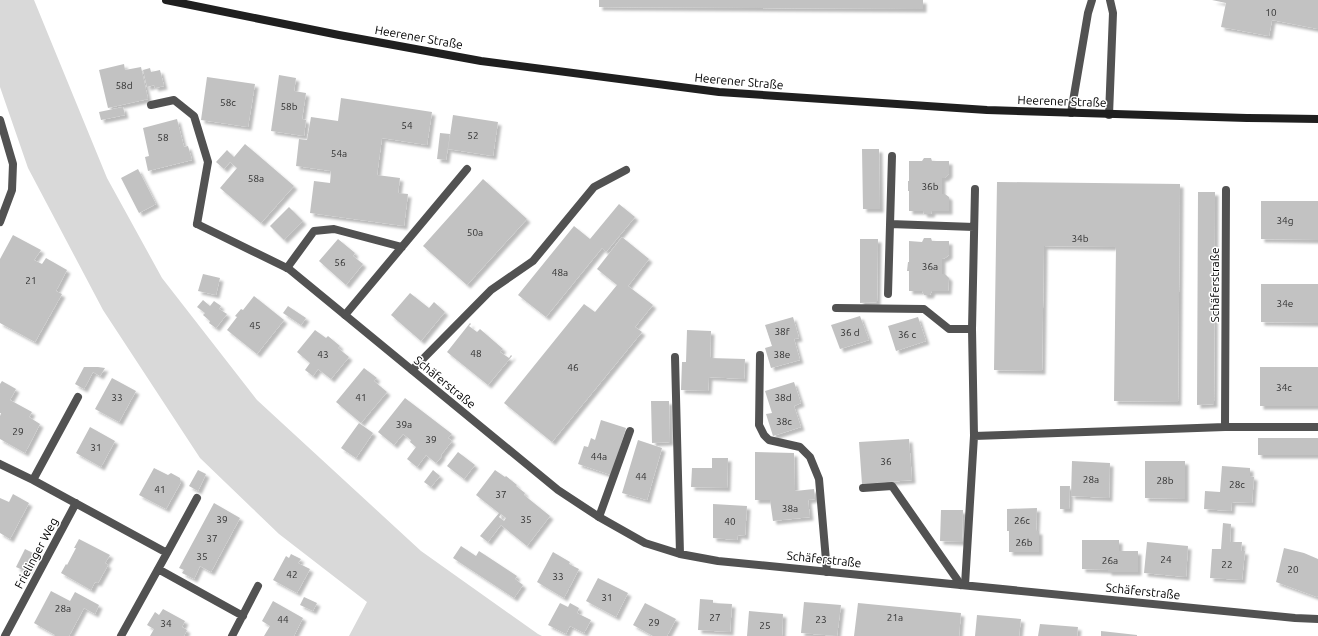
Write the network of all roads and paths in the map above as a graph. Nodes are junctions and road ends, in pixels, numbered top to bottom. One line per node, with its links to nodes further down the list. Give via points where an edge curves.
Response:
1 (166, 0): 5 (main road, Heerener Straße, via 481,61 719,92 987,110)
2 (1092, 0): 5 (street)
3 (1110, 0): 6 (street, via 1113,13)
4 (151, 105): 18 (street, Schäferstraße, via 174,100 194,116 208,162 197,224)
5 (1071, 113): 6 (main road, Heerener Straße)
6 (1109, 115): 7 (main road, Heerener Straße)
7 (1318, 119)
8 (0, 120): 14 (street, via 13,164 12,190)
9 (892, 156): 15 (street)
10 (467, 169): 17 (street)
11 (626, 170): 25 (street, via 594,188 533,261 491,290)
12 (975, 189): 16 (street)
13 (1226, 190): 27 (street, Schäferstraße)
14 (0, 222)
15 (890, 224): 16 (street); 19 (street)
16 (974, 227): 22 (street)
17 (402, 247): 18 (street, via 334,229 314,231); 21 (street)
18 (287, 268): 21 (street, Schäferstraße)
19 (888, 294)
20 (836, 308): 22 (street, via 924,309 949,328)
21 (345, 315): 25 (street, Schäferstraße)
22 (972, 329): 30 (street)
23 (760, 355): 40 (street, via 759,425 769,440 800,447 810,457 819,479)
24 (675, 357): 38 (street)
25 (412, 370): 36 (street, Schäferstraße, via 558,490)
26 (78, 397): 32 (street)
27 (1225, 427): 28 (street); 30 (street)
28 (1318, 427)
29 (630, 431): 36 (street)
30 (974, 436): 41 (street)
31 (0, 464): 32 (street)
32 (33, 480): 35 (street)
33 (863, 488): 41 (street, via 892,486)
34 (197, 498): 37 (street)
35 (76, 503): 37 (street); 45 (street, Frielinger Weg)
36 (599, 517): 38 (street, Schäferstraße, via 645,543)
37 (167, 553): 39 (street)
38 (680, 554): 40 (street, Schäferstraße, via 718,561)
39 (158, 569): 43 (street); 46 (street)
40 (828, 572): 41 (street, Schäferstraße)
41 (963, 585): 44 (street, Schäferstraße)
42 (258, 586): 43 (street)
43 (243, 616): 47 (street)
44 (1318, 619)
45 (5, 636)
46 (121, 636)
47 (232, 636)

